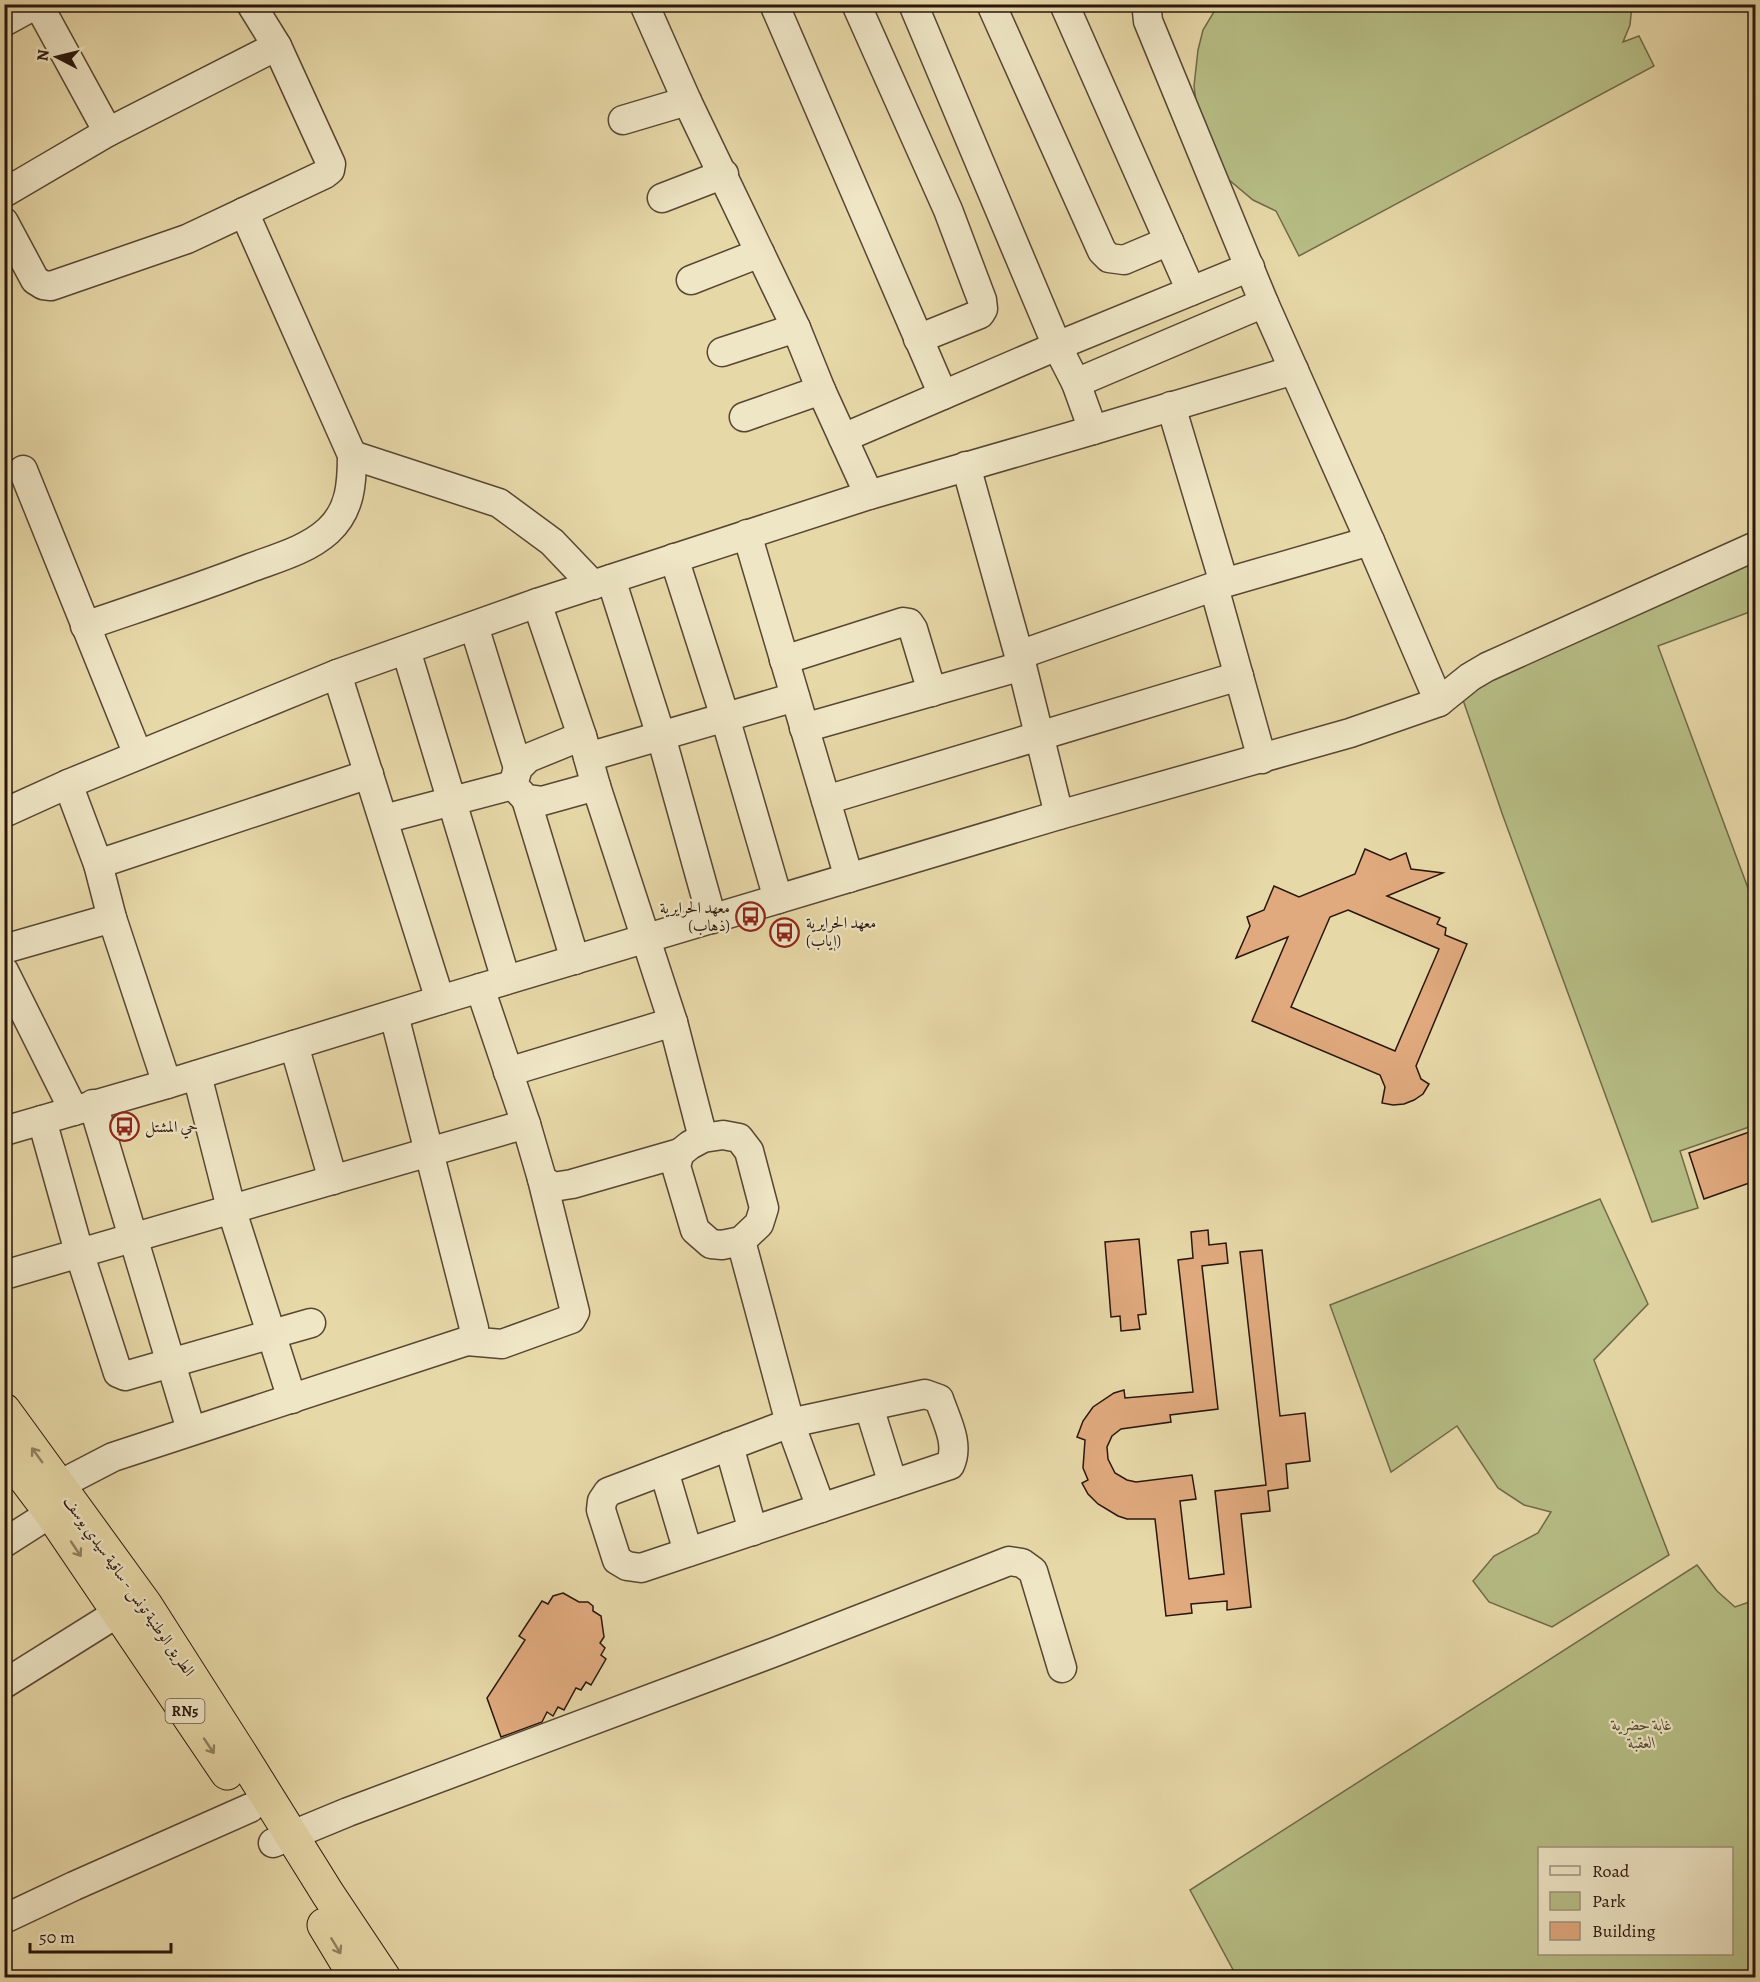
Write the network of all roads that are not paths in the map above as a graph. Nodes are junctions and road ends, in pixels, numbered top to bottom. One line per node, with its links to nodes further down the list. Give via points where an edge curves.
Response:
1 (251, 4): 10 (street)
2 (644, 4): 11 (street)
3 (774, 4): 26 (street)
4 (856, 4): 26 (street, via 948,210 982,300 980,314)
5 (913, 4): 27 (street)
6 (991, 4): 19 (street, via 1102,251 1109,258 1124,260)
7 (1064, 4): 19 (street)
8 (1149, 4): 21 (street, via 1148,21)
9 (25, 9): 13 (street)
10 (277, 46): 13 (street); 17 (street, via 331,164 325,174)
11 (687, 101): 12 (street); 14 (street)
12 (623, 120)
13 (108, 132): 15 (street)
14 (724, 174): 16 (street); 20 (street)
15 (4, 193)
16 (662, 198)
17 (244, 212): 18 (street, via 187,238 51,286 35,280); 37 (street)
18 (4, 222)
19 (1169, 241): 23 (street)
20 (760, 253): 22 (street); 25 (street)
21 (1250, 267): 23 (street); 24 (street)
22 (691, 280)
23 (1191, 291): 27 (street)
24 (1264, 303): 29 (street); 30 (street)
25 (796, 328): 28 (street); 31 (street)
26 (918, 339): 32 (street)
27 (1057, 346): 30 (street); 32 (street)
28 (722, 352)
29 (1294, 370): 33 (street); 42 (street)
30 (1076, 383): 35 (street)
31 (821, 390): 34 (street); 36 (street)
32 (943, 395): 36 (street)
33 (1171, 406): 35 (street); 46 (street)
34 (744, 417)
35 (1094, 430): 38 (street)
36 (843, 438): 40 (street)
37 (352, 454): 45 (street, via 498,503); 48 (street, via 352,485 342,513 330,530 311,544)
38 (966, 466): 40 (street); 52 (street)
39 (22, 470): 48 (street)
40 (869, 495): 41 (street)
41 (747, 534): 44 (street); 51 (street)
42 (1370, 541): 46 (street); 57 (street)
43 (1755, 546): 57 (street, via 1487,667)
44 (674, 558): 45 (street); 58 (street)
45 (602, 582): 47 (street); 61 (street)
46 (1219, 585): 52 (street); 54 (street)
47 (537, 603): 49 (street); 62 (street)
48 (85, 626): 63 (street)
49 (474, 626): 50 (street); 67 (street)
50 (406, 650): 53 (street); 69 (street)
51 (784, 660): 55 (street, via 909,623); 56 (street)
52 (1021, 660): 55 (street); 60 (street)
53 (337, 674): 63 (street); 65 (street)
54 (1239, 676): 60 (street); 64 (street)
55 (932, 692): 59 (street)
56 (795, 697): 58 (street); 59 (street)
57 (1439, 702): 64 (street)
58 (725, 717): 61 (street); 76 (street)
59 (804, 728): 70 (street)
60 (1039, 735): 70 (street); 72 (street)
61 (661, 736): 62 (street); 78 (street)
62 (585, 746): 67 (street, via 528,758); 68 (street)
63 (138, 755): 66 (street)
64 (1262, 759): 72 (street)
65 (369, 774): 73 (street); 74 (street)
66 (68, 784): 71 (street); 74 (street)
67 (519, 784): 68 (street, via 542,801); 69 (street); 81 (street)
68 (596, 786): 79 (street)
69 (452, 800): 73 (street); 83 (street)
70 (826, 800): 75 (street)
71 (6, 807)
72 (1059, 815): 75 (street)
73 (384, 819): 84 (street)
74 (98, 864): 77 (street)
75 (849, 878): 76 (street)
76 (778, 899): 78 (street)
77 (112, 918): 80 (street); 90 (street)
78 (712, 919): 79 (street)
79 (646, 938): 81 (street); 86 (street)
80 (4, 949)
81 (574, 960): 83 (street)
82 (4, 970): 91 (street)
83 (493, 984): 84 (street); 88 (street)
84 (440, 1000): 85 (street)
85 (394, 1015): 87 (street); 96 (street)
86 (673, 1022): 88 (street); 95 (street)
87 (294, 1046): 89 (street); 99 (street)
88 (508, 1071): 93 (street)
89 (197, 1075): 90 (street); 100 (street)
90 (167, 1084): 91 (street)
91 (83, 1108): 92 (street); 101 (street)
92 (42, 1120): 94 (street); 103 (street)
93 (526, 1124): 96 (street); 98 (street)
94 (4, 1131)
95 (704, 1138): 97 (street); 102 (street, via 739,1138 749,1151 764,1208 759,1224)
96 (430, 1153): 99 (street); 107 (street, via 474,1328)
97 (680, 1153): 98 (street, via 572,1184 553,1187); 102 (street, via 676,1166 695,1230 711,1244)
98 (542, 1179): 107 (street, via 575,1312 571,1319 502,1344)
99 (333, 1180): 100 (street)
100 (231, 1208): 101 (street); 106 (street)
101 (134, 1236): 103 (street); 108 (street)
102 (731, 1243): 112 (street)
103 (79, 1252): 104 (street); 108 (street, via 118,1373 125,1376)
104 (4, 1275)
105 (311, 1323): 106 (street)
106 (272, 1334): 108 (street); 109 (street)
107 (467, 1341): 109 (street)
108 (172, 1364): 113 (street)
109 (292, 1400): 113 (street)
110 (869, 1407): 112 (street); 117 (street); 117 (street, via 933,1395 939,1399 954,1445 955,1456 950,1465)
111 (4, 1410): 118 (highway, الطريق الوطنية تونس - ساقية سيدي يوسف / RN5, one-way to 111)
112 (784, 1425): 114 (street); 119 (street)
113 (191, 1430): 118 (street, via 113,1457)
114 (729, 1446): 116 (street); 120 (street)
115 (4, 1451): 118 (highway, الطريق الوطنية تونس - ساقية سيدي يوسف / RN5)
116 (664, 1471): 122 (street); 122 (street, via 608,1492 601,1510 617,1560 627,1566 641,1568)
117 (893, 1484): 119 (street)
118 (55, 1499): 121 (street); 123 (highway, الطريق الوطنية تونس - ساقية سيدي يوسف / RN5, one-way to 123); 127 (highway, الطريق الوطنية تونس - ساقية سيدي يوسف / RN5, via 145,1604)
119 (821, 1508): 120 (street)
120 (753, 1531): 122 (street)
121 (4, 1543)
122 (688, 1552)
123 (119, 1612): 125 (street); 126 (highway, الطريق الوطنية تونس - ساقية سيدي يوسف / RN5, one-way to 126)
124 (1062, 1668): 127 (street, via 1033,1571 1022,1563 1009,1561)
125 (4, 1684)
126 (250, 1808): 127 (highway, الطريق الوطنية تونس - ساقية سيدي يوسف / RN5); 128 (street)
127 (283, 1839): 129 (highway, الطريق الوطنية تونس - ساقية سيدي يوسف / RN5, via 328,1894)
128 (4, 1918)
129 (361, 1977)

